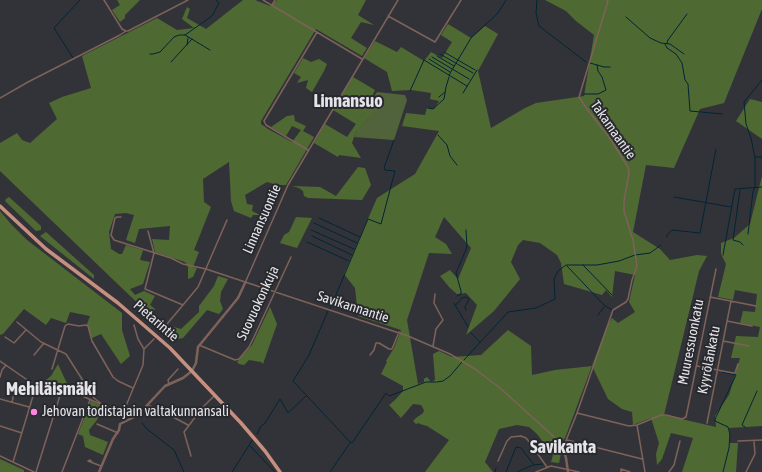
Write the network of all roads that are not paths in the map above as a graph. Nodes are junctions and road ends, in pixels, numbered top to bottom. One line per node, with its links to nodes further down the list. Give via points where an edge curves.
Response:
1 (104, 0): 10 (street, via 122,29)
2 (188, 0): 10 (street)
3 (263, 0): 8 (street)
4 (275, 0): 8 (street)
5 (398, 0): 9 (street, Linnansuontie)
6 (461, 0): 9 (street, via 435,42)
7 (607, 0): 70 (street, Takamaantie, via 579,97 628,167 624,211 633,240 637,266 628,300 613,310)
8 (272, 5): 11 (street)
9 (388, 16): 12 (street, Linnansuontie)
10 (126, 31): 13 (street)
11 (317, 32): 12 (street); 14 (street, via 264,123)
12 (362, 59): 14 (street, Linnansuontie)
13 (0, 98)
14 (308, 150): 23 (street, Linnansuontie, via 280,200)
15 (0, 206): 54 (main road, Pietarintie, via 46,248 144,325)
16 (121, 217): 19 (street, Savikannantie, via 115,218 112,239)
17 (227, 220): 21 (street)
18 (148, 231): 19 (street)
19 (154, 253): 21 (street, Savikannantie); 28 (street, via 144,289)
20 (291, 257): 24 (street, Suovuokonkuja)
21 (206, 269): 23 (street, Savikannantie); 28 (street, via 198,287)
22 (716, 269): 26 (street, Muuressuonkatu)
23 (245, 282): 24 (street, Savikannantie); 41 (street, Linnansuontie, via 238,298)
24 (275, 292): 36 (street, Savikannantie); 41 (street, Suovuokonkuja, via 251,344 238,360)
25 (435, 294): 42 (street, via 433,302 443,320 436,329)
26 (710, 297): 27 (street); 51 (street, Muuressuonkatu)
27 (731, 301): 29 (street); 30 (street, Kyyrölänkatu)
28 (183, 305): 35 (street)
29 (756, 306)
30 (727, 321): 33 (street); 39 (street, Kyyrölänkatu)
31 (18, 322): 34 (street)
32 (134, 325): 44 (street)
33 (752, 326)
34 (26, 330): 37 (street, via 14,343); 40 (street)
35 (162, 330)
36 (399, 332): 42 (street, Savikannantie); 47 (street, via 392,349 377,343)
37 (5, 337)
38 (154, 339): 44 (street)
39 (723, 341): 43 (street); 55 (street, Kyyrölänkatu)
40 (44, 344): 45 (street); 46 (street)
41 (199, 345): 54 (street, Linnansuontie)
42 (433, 346): 84 (street, Savikannantie, via 490,380 552,435)
43 (749, 346)
44 (144, 349): 58 (street, via 144,362)
45 (59, 350): 52 (street); 58 (street, via 66,324 87,326 92,341 113,377); 66 (street, via 71,360 91,394)
46 (34, 355)
47 (370, 355)
48 (0, 360): 50 (street)
49 (738, 364): 55 (street, via 735,373)
50 (6, 365): 56 (street); 68 (street, via 36,386)
51 (696, 366): 55 (street); 75 (street, Muuressuonkatu, via 687,415 684,419 661,415)
52 (52, 369)
53 (178, 369): 57 (street, via 168,380)
54 (192, 371): 57 (street); 62 (main road, Pietarintie)
55 (718, 371): 72 (street, Kyyrölänkatu)
56 (0, 377)
57 (169, 384): 67 (street)
58 (134, 388): 69 (street)
59 (53, 392): 61 (street)
60 (14, 394): 65 (street)
61 (60, 395): 64 (street, via 65,388); 94 (street)
62 (215, 395): 74 (street); 97 (main road, Pietarintie)
63 (0, 399): 65 (street)
64 (90, 400): 66 (street); 95 (street)
65 (12, 402): 68 (street)
66 (103, 405): 69 (street)
67 (147, 405): 71 (street, via 135,417); 74 (street)
68 (30, 408): 77 (street)
69 (123, 413): 71 (street)
70 (577, 413): 75 (street, via 618,424); 79 (street, Takamaantie)
71 (124, 421): 78 (street, via 120,424)
72 (707, 423)
73 (97, 424): 78 (street)
74 (188, 425): 86 (street, via 183,433)
75 (637, 425): 87 (street)
76 (0, 426): 77 (street)
77 (22, 433): 89 (street)
78 (118, 433): 91 (street, via 112,439)
79 (567, 440): 84 (street, Takamaantie); 87 (street)
80 (762, 440): 83 (street)
81 (680, 441): 103 (street, via 674,465)
82 (738, 441): 83 (street)
83 (754, 441): 104 (street, via 755,454)
84 (563, 448): 93 (street, Savikannantie)
85 (0, 456): 89 (street)
86 (191, 456)
87 (642, 459): 102 (street)
88 (498, 461): 92 (street, via 511,437 521,436 526,438)
89 (13, 462): 94 (street)
90 (93, 463): 91 (street)
91 (101, 466): 96 (street)
92 (547, 467): 93 (street, via 556,466); 98 (street)
93 (568, 471): 99 (street)
94 (35, 472)
95 (62, 472)
96 (99, 472)
97 (280, 472)
98 (536, 472)
99 (579, 472)
100 (620, 472): 101 (street, via 621,468)
101 (630, 472)
102 (645, 472)
103 (669, 472)
104 (746, 472)

